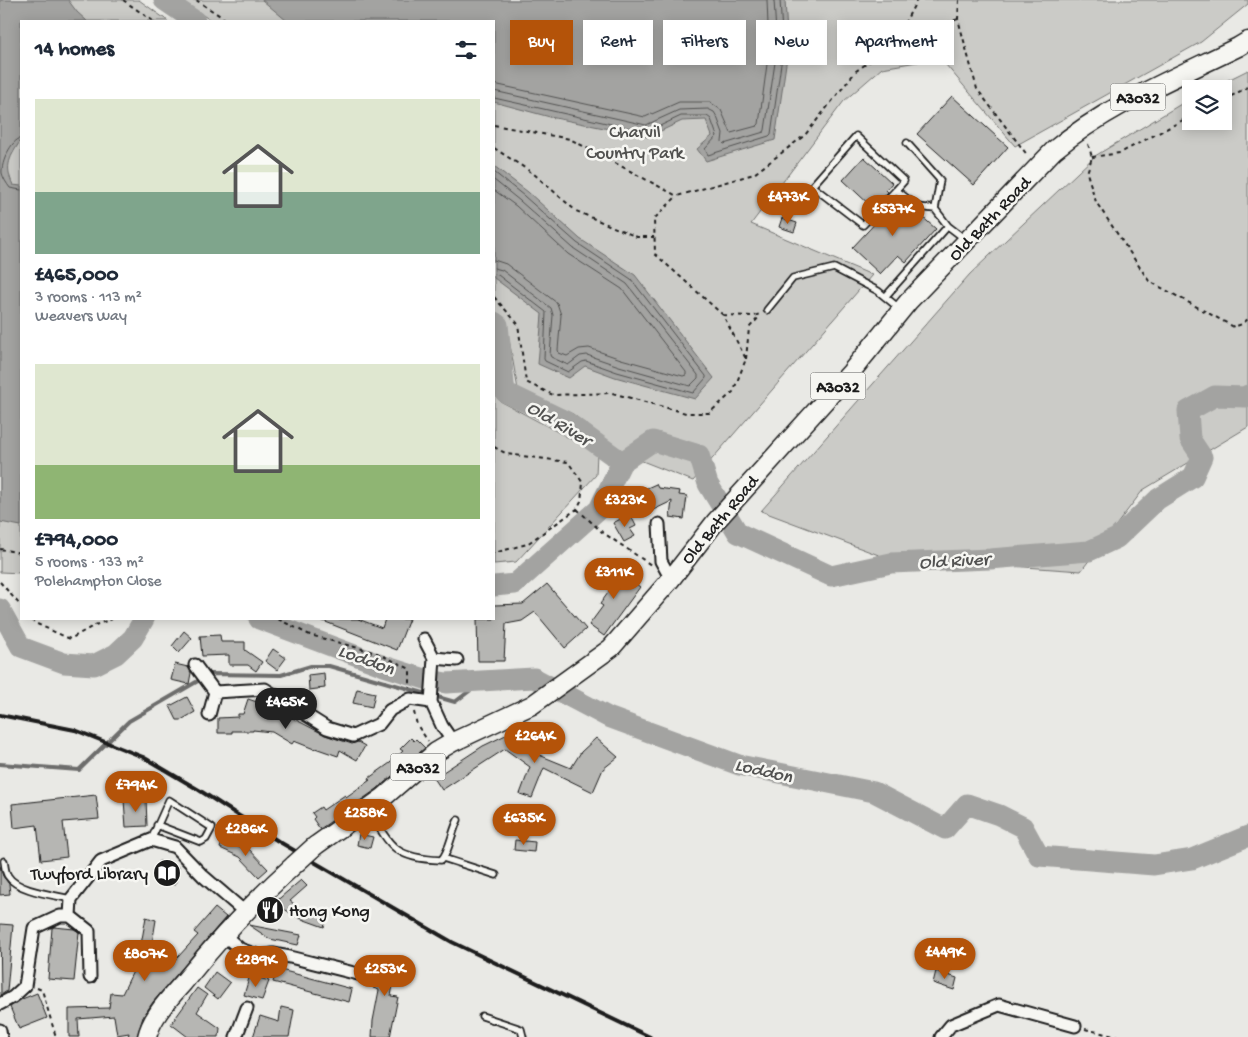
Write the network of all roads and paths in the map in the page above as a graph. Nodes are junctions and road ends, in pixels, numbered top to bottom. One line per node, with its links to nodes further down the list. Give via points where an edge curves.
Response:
1 (123, 0): 6 (path)
2 (196, 0): 7 (path)
3 (917, 0): 8 (path)
4 (959, 0): 5 (path)
5 (958, 19): 9 (path); 20 (path, via 976,89)
6 (152, 20)
7 (226, 20)
8 (906, 20)
9 (954, 20)
10 (1248, 41): 16 (main road, Old Bath Road / A3032, via 1112,110)
11 (865, 65): 22 (path, via 856,71 806,135 754,174)
12 (1248, 87): 13 (path)
13 (1232, 96)
14 (1182, 121): 19 (path, via 1120,153)
15 (495, 125): 22 (path, via 570,139)
16 (1074, 134): 19 (path, via 1084,137); 20 (main road, Old Bath Road / A3032)
17 (907, 143): 23 (lane, via 940,180)
18 (495, 149): 25 (path, via 534,174 576,210 637,237)
19 (1092, 157): 32 (path, via 1087,173 1096,202 1149,281 1234,327)
20 (1038, 167): 26 (main road, Old Bath Road / A3032)
21 (896, 190): 21 (lane, via 863,225 812,186 856,136 904,180); 23 (lane, via 918,207)
22 (677, 196): 25 (path, via 654,219)
23 (935, 209): 24 (lane)
24 (948, 226): 26 (lane); 27 (lane)
25 (654, 237): 31 (path, via 655,254)
26 (967, 241): 30 (main road, Old Bath Road / A3032)
27 (885, 297): 29 (lane, via 834,268 793,278); 30 (lane)
28 (495, 298): 33 (path, via 518,324 526,382 553,395 612,393 686,412 709,413 733,392)
29 (767, 310): 31 (path, via 754,316); 33 (path, via 749,328)
30 (902, 310): 40 (main road, Old Bath Road / A3032, via 851,372 716,521)
31 (723, 315): 33 (path)
32 (1248, 319)
33 (746, 359)
34 (495, 448): 35 (path, via 507,454 568,462 583,482)
35 (577, 509): 39 (path, via 527,544); 40 (path, via 602,532)
36 (659, 524): 40 (street, via 661,560)
37 (0, 548): 38 (path)
38 (20, 553)
39 (495, 553)
40 (671, 579): 55 (main road, Old Bath Road / A3032, via 611,648 532,704)
41 (0, 582): 42 (path)
42 (20, 605)
43 (32, 620): 44 (path, via 70,639)
44 (109, 620)
45 (280, 620): 50 (path, via 310,636 377,653 410,669)
46 (424, 639): 48 (street)
47 (457, 660): 48 (street)
48 (434, 662): 52 (street)
49 (195, 665): 51 (street)
50 (410, 689)
51 (215, 692): 52 (street, via 265,689 327,728 353,736 379,724 390,710 410,699); 54 (street)
52 (431, 700): 55 (street)
53 (413, 707): 56 (path, via 417,725)
54 (209, 715)
55 (452, 742): 56 (main road, Old Bath Road / A3032)
56 (436, 752): 57 (main road, Old Bath Road / A3032)
57 (368, 808): 61 (lane, via 387,841 404,854 427,859); 65 (main road, Old Bath Road / A3032, bridge, via 315,846)
58 (458, 820): 61 (lane)
59 (157, 824): 59 (lane, via 169,800 212,828 202,842); 60 (lane)
60 (151, 840): 64 (street, via 101,860); 65 (street, via 175,847)
61 (443, 858): 63 (lane)
62 (4, 861): 64 (lane, via 7,875 14,884)
63 (496, 875)
64 (71, 899): 66 (street)
65 (246, 912): 67 (main road, Old Bath Road / A3032)
66 (70, 916): 69 (street, via 89,931); 70 (street, via 60,916 34,928)
67 (224, 935): 68 (street, via 240,949 260,956 273,954); 78 (main road, Old Bath Road / A3032, via 163,1006)
68 (358, 974)
69 (90, 977)
70 (25, 986): 71 (street); 77 (path, via 42,990)
71 (0, 1004)
72 (247, 1008): 79 (street)
73 (482, 1016): 80 (lane, via 521,1029)
74 (1076, 1026): 81 (street, via 999,1005 951,1025); 82 (path)
75 (0, 1030): 76 (street)
76 (1, 1037)
77 (56, 1037)
78 (147, 1037)
79 (236, 1037)
80 (523, 1037)
81 (941, 1037)
82 (1118, 1037)

